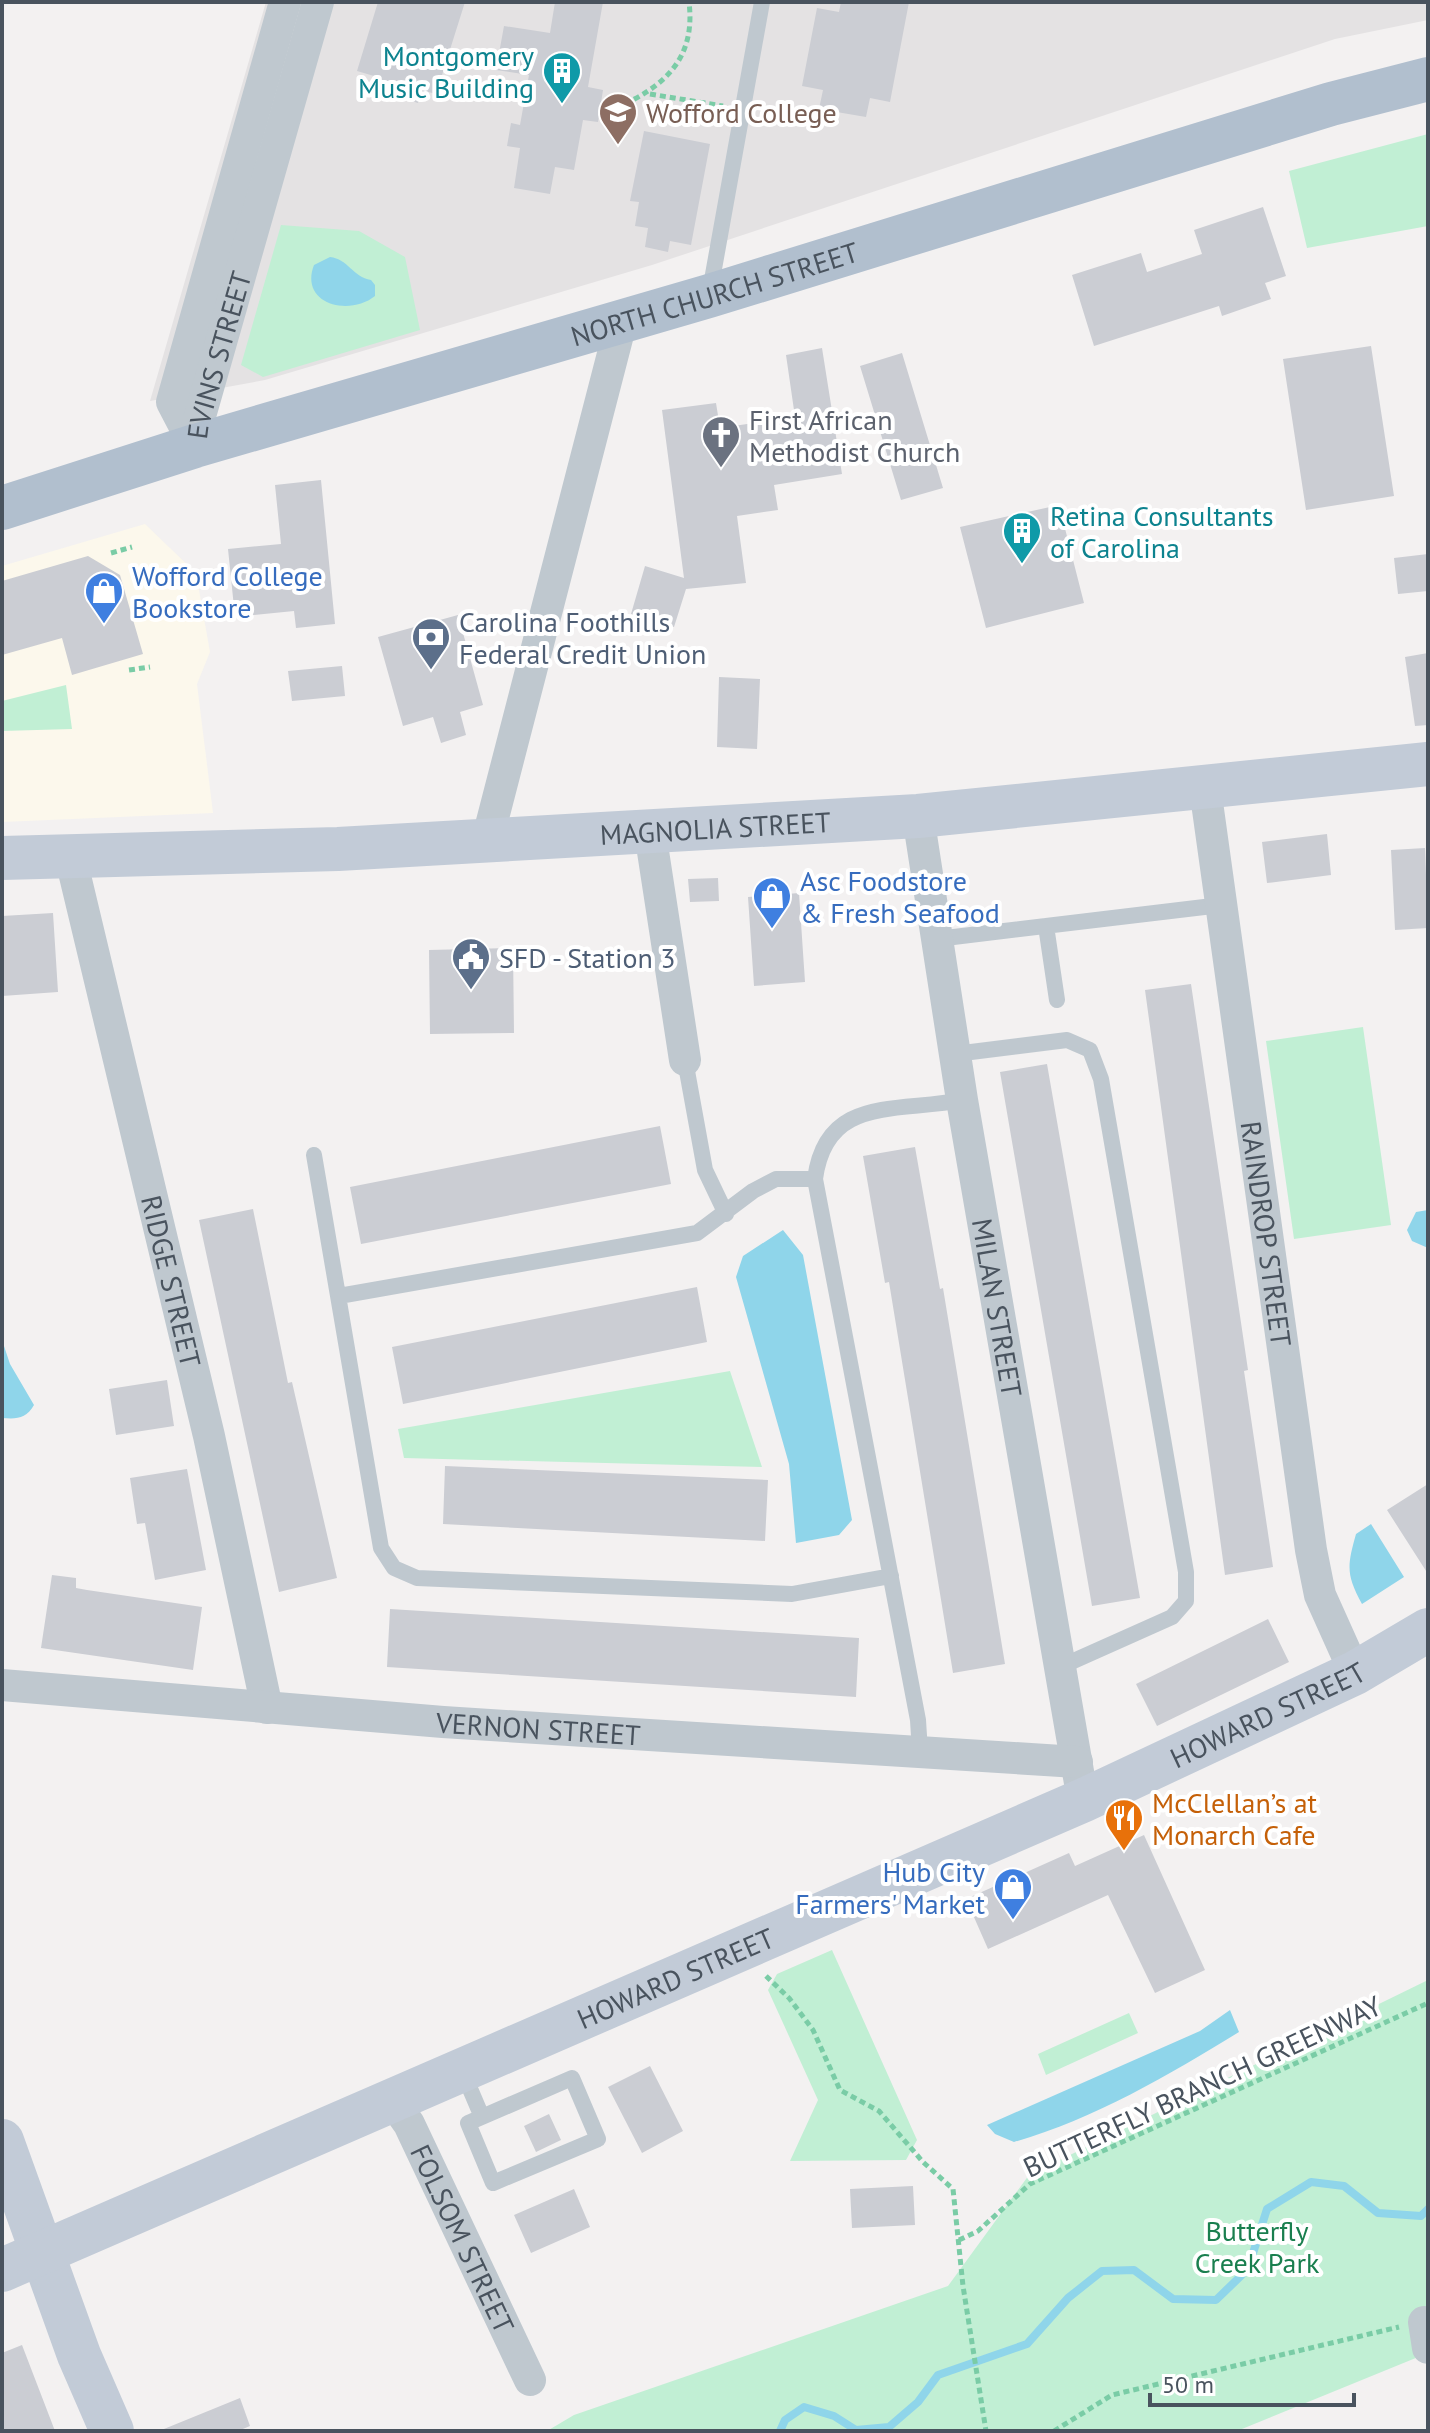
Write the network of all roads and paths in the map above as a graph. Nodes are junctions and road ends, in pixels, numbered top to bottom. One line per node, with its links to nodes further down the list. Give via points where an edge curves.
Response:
1 (285, 2): 11 (street, EVINS STREET, via 172,402)
2 (318, 2): 11 (street, EVINS STREET)
3 (689, 2): 6 (path, via 686,46 673,71)
4 (762, 2): 8 (lane)
5 (1428, 79): 9 (main road, NORTH CHURCH STREET, via 1331,104)
6 (649, 94): 7 (path); 8 (path)
7 (616, 108)
8 (743, 109): 9 (lane)
9 (709, 296): 10 (main road, NORTH CHURCH STREET)
10 (621, 323): 11 (main road, NORTH CHURCH STREET); 21 (street)
11 (195, 446): 12 (main road, NORTH CHURCH STREET)
12 (2, 508)
13 (132, 547): 14 (path)
14 (111, 553)
15 (150, 667): 16 (path)
16 (129, 670)
17 (1428, 764): 18 (street, MAGNOLIA STREET)
18 (1205, 788): 19 (street, MAGNOLIA STREET); 24 (street, RAINDROP STREET)
19 (918, 816): 20 (street, MAGNOLIA STREET); 26 (street, MILAN STREET)
20 (650, 832): 21 (street, MAGNOLIA STREET); 29 (street)
21 (487, 841): 22 (street, MAGNOLIA STREET)
22 (70, 855): 23 (street, MAGNOLIA STREET); 40 (street, RIDGE STREET, via 209,1436)
23 (2, 858)
24 (1221, 905): 25 (lane); 38 (street, RAINDROP STREET, via 1311,1550 1320,1595)
25 (1046, 926): 26 (lane); 27 (lane)
26 (937, 939): 28 (street, MILAN STREET)
27 (1057, 1000)
28 (955, 1054): 30 (street, MILAN STREET); 37 (lane, via 1067,1040 1090,1050 1101,1079 1186,1601 1172,1617)
29 (685, 1060): 33 (lane, via 705,1170)
30 (962, 1100): 32 (lane, via 863,1113 839,1124 819,1152); 37 (street, MILAN STREET)
31 (314, 1155): 34 (lane)
32 (815, 1179): 33 (lane, via 776,1179); 35 (lane)
33 (726, 1214): 34 (lane, via 697,1233)
34 (339, 1296): 35 (lane, via 381,1548 394,1568 417,1578 792,1594)
35 (891, 1576): 41 (lane)
36 (1428, 1630): 38 (street, HOWARD STREET)
37 (1060, 1667): 42 (street, MILAN STREET)
38 (1355, 1673): 42 (street, HOWARD STREET)
39 (2, 1685): 40 (street, VERNON STREET)
40 (267, 1708): 41 (street, VERNON STREET)
41 (920, 1752): 42 (street, VERNON STREET)
42 (1080, 1781): 45 (street, HOWARD STREET)
43 (757, 1967): 49 (path, via 813,2030 840,2090 879,2111 953,2189)
44 (1428, 2003): 49 (path, BUTTERFLY BRANCH GREENWAY, via 1030,2184 978,2231)
45 (462, 2069): 46 (street, HOWARD STREET); 47 (lane)
46 (392, 2100): 50 (street, HOWARD STREET); 53 (street, FOLSOM STREET, via 409,2124)
47 (482, 2117): 47 (lane, via 468,2123 493,2183 598,2139 572,2078)
48 (2, 2141): 50 (street)
49 (959, 2240): 56 (path)
50 (42, 2253): 51 (street, HOWARD STREET); 55 (street)
51 (2, 2270)
52 (1426, 2335): 54 (path, via 1112,2395)
53 (530, 2380)
54 (1054, 2430)
55 (112, 2431)
56 (986, 2431)

